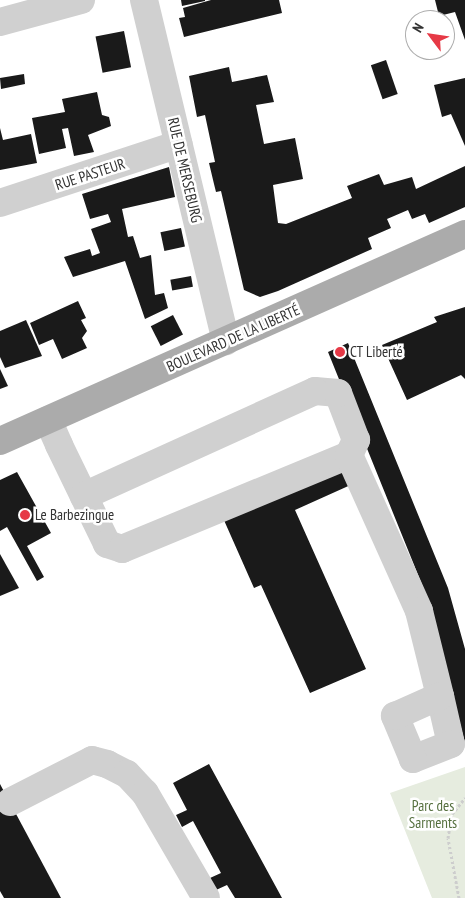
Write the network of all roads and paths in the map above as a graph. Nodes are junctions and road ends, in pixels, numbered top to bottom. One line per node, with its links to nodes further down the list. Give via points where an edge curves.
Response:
1 (81, 0): 3 (street)
2 (144, 0): 4 (street, RUE DE MERSEBURG)
3 (0, 22)
4 (179, 144): 5 (street, RUE PASTEUR); 7 (street, RUE DE MERSEBURG)
5 (0, 203)
6 (465, 234): 7 (main road, BOULEVARD DE LA LIBERTÉ)
7 (226, 341): 8 (main road, BOULEVARD DE LA LIBERTÉ)
8 (48, 420): 9 (main road, BOULEVARD DE LA LIBERTÉ); 11 (street)
9 (0, 441)
10 (349, 455): 11 (street, via 122,549 107,544); 11 (street, via 356,440 338,393 315,391); 12 (street, via 420,611)
11 (84, 496)
12 (440, 696)
13 (465, 798): 16 (path, via 452,814 448,838)
14 (10, 802): 15 (street, via 92,760 128,774 145,793)
15 (206, 898)
16 (459, 898)

